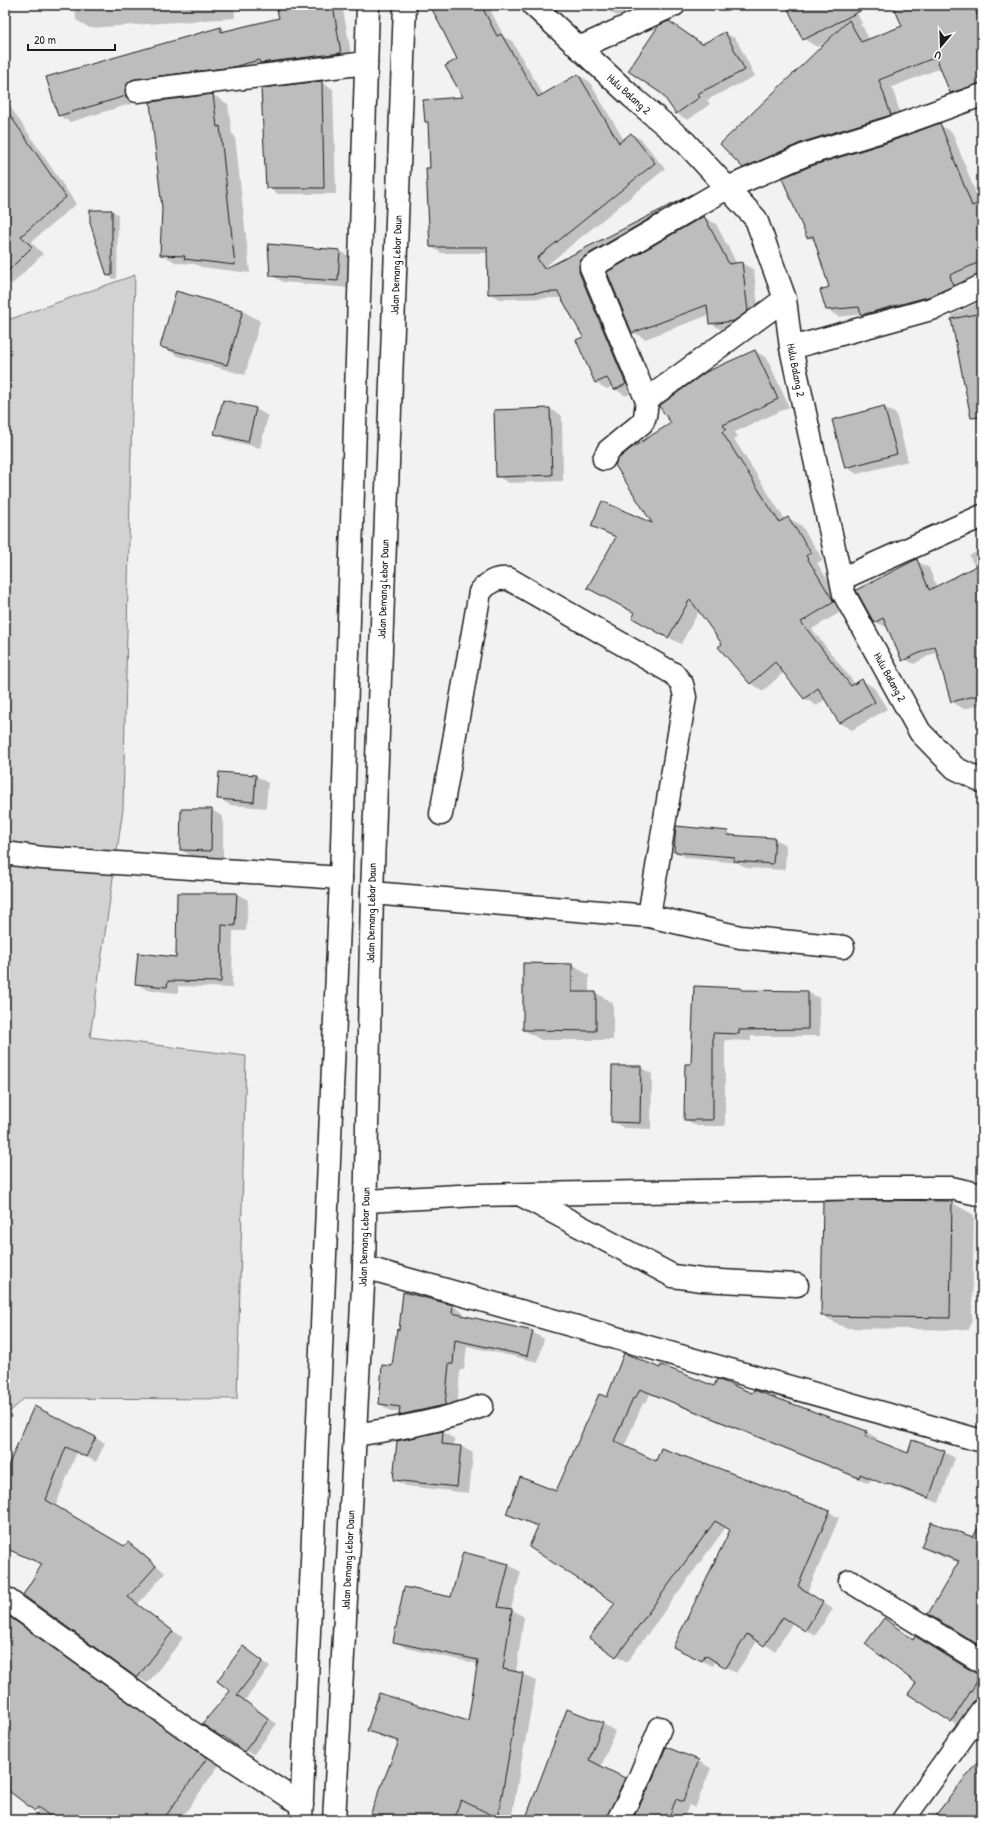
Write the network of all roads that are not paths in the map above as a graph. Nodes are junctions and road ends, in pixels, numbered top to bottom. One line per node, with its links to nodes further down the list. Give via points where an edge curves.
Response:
1 (368, 5): 6 (main road)
2 (406, 5): 21 (main road, Jalan Demang Lebar Daun)
3 (533, 5): 5 (main road, Hulu Balang 2)
4 (674, 5): 5 (main road)
5 (579, 48): 9 (main road, Hulu Balang 2, via 685,142)
6 (366, 63): 7 (main road); 20 (main road)
7 (137, 91)
8 (982, 95): 9 (main road, via 885,130 807,154)
9 (727, 188): 11 (main road, Hulu Balang 2, via 756,219); 13 (main road, via 591,267)
10 (982, 286): 12 (main road, via 935,308)
11 (785, 299): 12 (main road, Hulu Balang 2); 13 (main road)
12 (791, 348): 16 (main road, Hulu Balang 2)
13 (647, 401): 14 (main road, via 646,418 608,451)
14 (604, 459)
15 (982, 516): 16 (main road)
16 (841, 579): 17 (main road, Hulu Balang 2, via 844,594 920,732 955,768)
17 (982, 781)
18 (441, 814): 22 (main road, via 480,592 497,578 509,579 674,674 682,684 685,697)
19 (5, 853): 20 (main road, via 42,858)
20 (341, 878): 37 (main road)
21 (372, 893): 22 (main road); 26 (main road, Jalan Demang Lebar Daun)
22 (649, 916): 23 (main road, via 740,937)
23 (843, 947)
24 (522, 1195): 25 (main road, via 882,1188 951,1188); 26 (main road); 28 (main road, via 673,1276)
25 (982, 1195)
26 (366, 1201): 27 (main road, Jalan Demang Lebar Daun)
27 (364, 1267): 30 (main road, Jalan Demang Lebar Daun); 31 (main road)
28 (797, 1285)
29 (482, 1406): 30 (main road, via 423,1424)
30 (355, 1435): 38 (main road, Jalan Demang Lebar Daun)
31 (982, 1442)
32 (850, 1581): 34 (main road)
33 (5, 1598): 37 (main road)
34 (982, 1662)
35 (982, 1710): 40 (main road)
36 (660, 1728): 39 (main road, via 639,1779)
37 (301, 1813)
38 (334, 1820)
39 (618, 1820)
40 (903, 1820)

